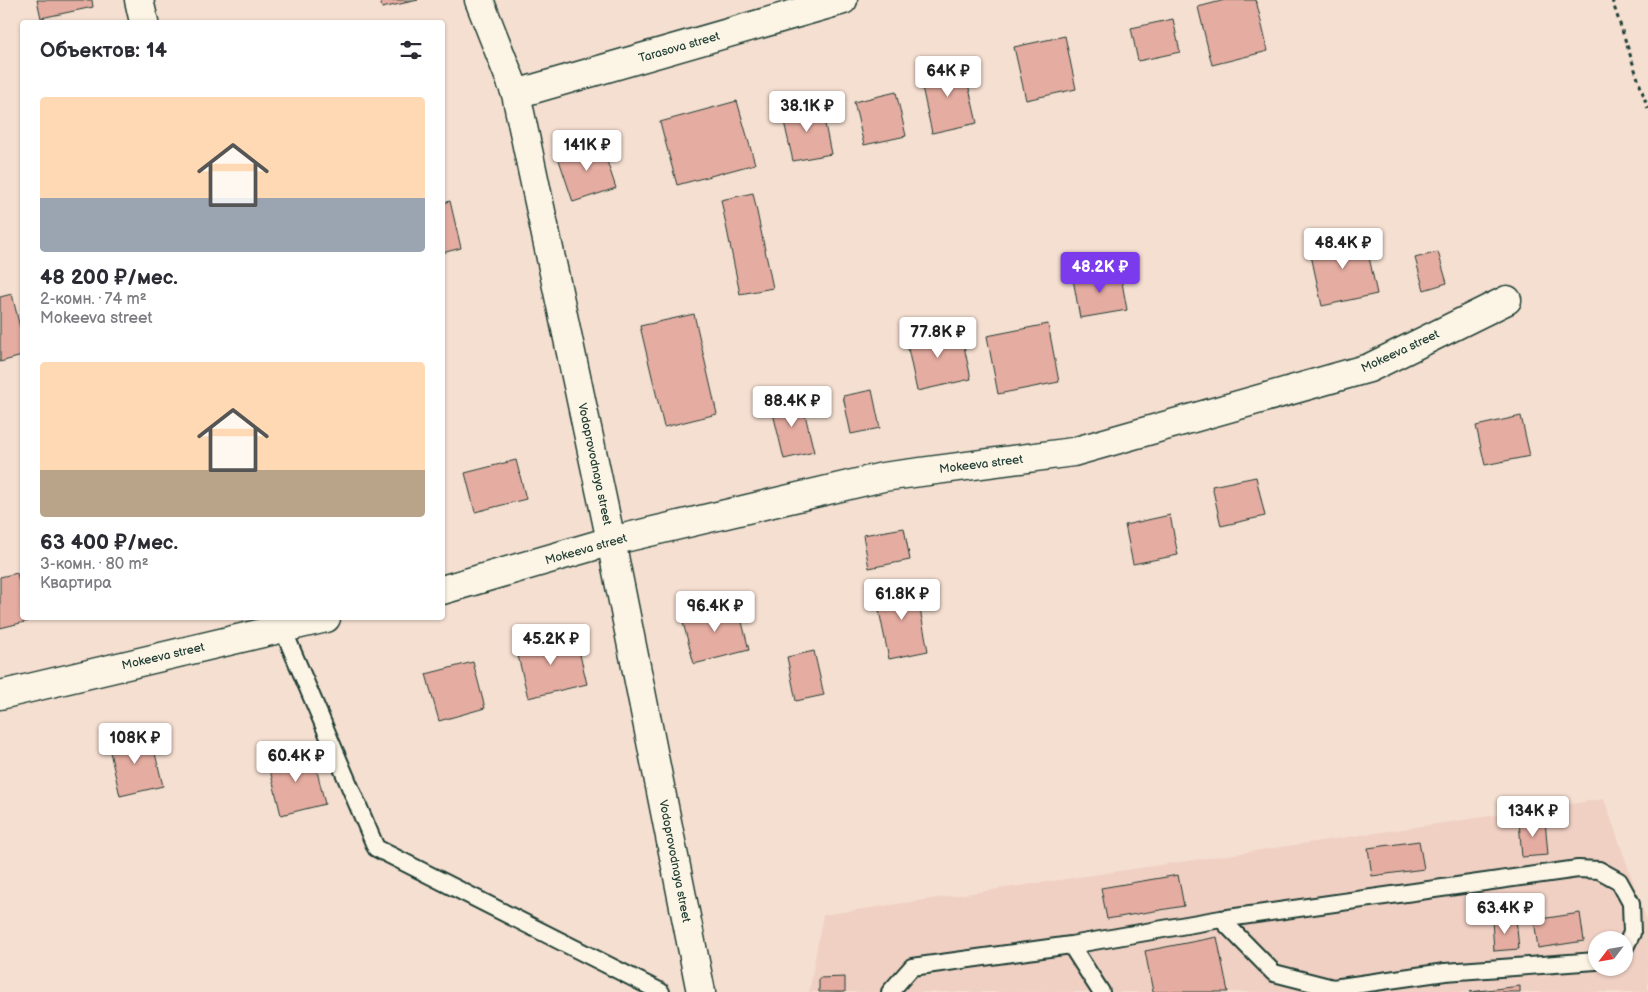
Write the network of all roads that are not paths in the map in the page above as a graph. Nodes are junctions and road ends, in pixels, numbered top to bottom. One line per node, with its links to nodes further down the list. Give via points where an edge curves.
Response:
1 (139, 0): 4 (street)
2 (479, 0): 5 (street, Vodoprovodnaya street)
3 (842, 0): 5 (street, Tarasova street)
4 (144, 20)
5 (516, 94): 7 (street, Vodoprovodnaya street)
6 (1507, 300): 7 (street, Mokeeva street, via 1369,368 1073,452 883,477)
7 (611, 541): 8 (street, Mokeeva street); 17 (street, Vodoprovodnaya street)
8 (445, 589)
9 (304, 620): 10 (street, Mokeeva street)
10 (281, 622): 11 (street, Mokeeva street); 16 (lane, via 376,848)
11 (0, 695)
12 (1221, 919): 13 (lane, via 1578,869 1599,870 1619,881 1632,903); 14 (lane); 15 (lane, via 1274,972 1333,988 1445,972)
13 (1632, 931)
14 (1071, 945): 18 (lane, via 912,967); 19 (lane)
15 (1588, 962)
16 (661, 992)
17 (701, 992)
18 (890, 992)
19 (1101, 992)

